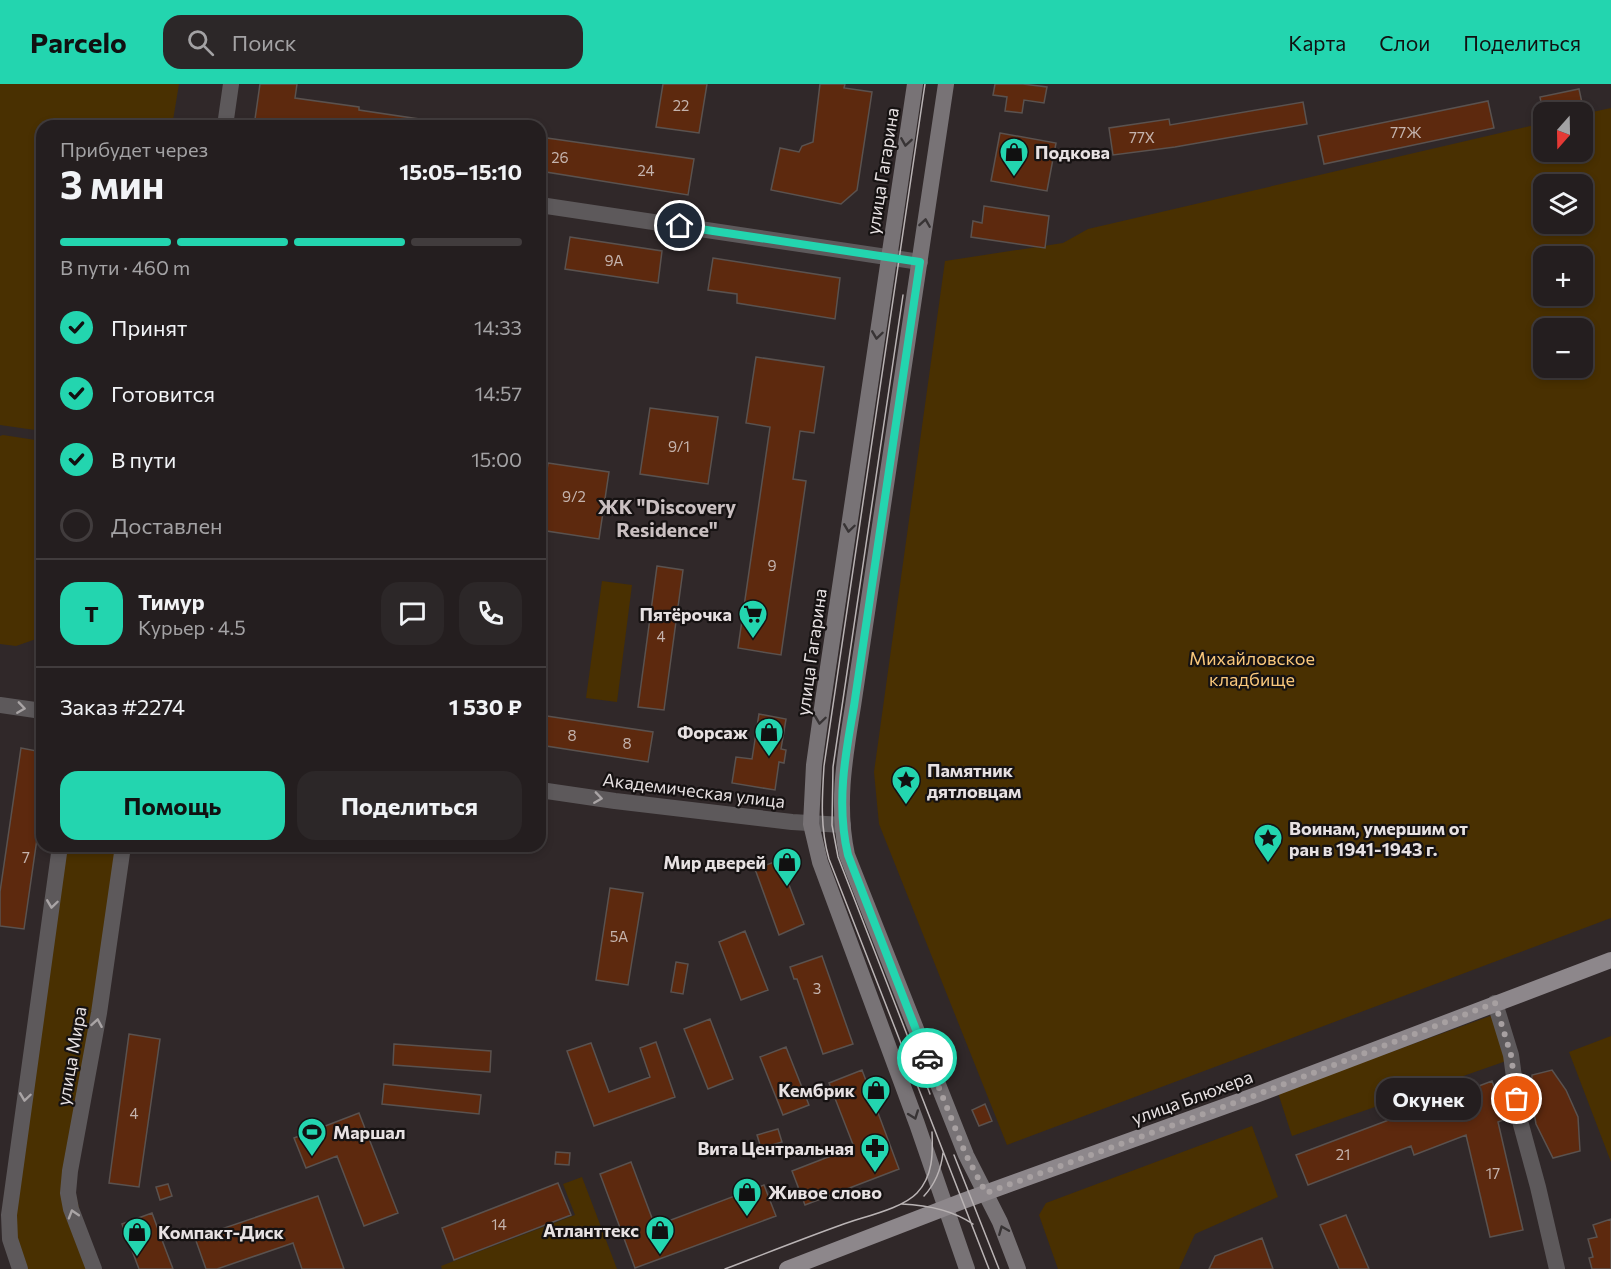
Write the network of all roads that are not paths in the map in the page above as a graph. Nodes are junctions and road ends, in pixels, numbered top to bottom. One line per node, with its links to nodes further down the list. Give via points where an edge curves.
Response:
1 (231, 84): 4 (street)
2 (915, 84): 6 (main road, улица Гагарина, one-way to 6)
3 (946, 84): 7 (main road, one-way to 3)
4 (226, 120)
5 (546, 206): 6 (street)
6 (889, 257): 7 (street); 11 (main road, улица Гагарина, one-way to 11, via 814,765)
7 (920, 262): 12 (main road, via 843,768)
8 (0, 705): 9 (street, one-way to 9)
9 (36, 710)
10 (546, 791): 11 (street, Академическая улица, one-way to 11)
11 (811, 824): 12 (street, Академическая улица); 18 (main road, улица Гагарина, one-way to 18, via 820,862)
12 (843, 825): 17 (main road, via 848,855 966,1155)
13 (59, 852): 19 (street, one-way to 19, via 9,1215 10,1239)
14 (122, 852): 20 (street, улица Мира, one-way to 14, via 68,1193)
15 (1611, 960): 16 (main road, улица Блюхера)
16 (1495, 1003): 17 (main road, улица Блюхера); 24 (street, via 1511,1055 1520,1121)
17 (986, 1193): 18 (main road, улица Блюхера); 23 (main road, one-way to 17)
18 (946, 1208): 21 (main road, улица Блюхера); 22 (main road, улица Гагарина)
19 (20, 1269)
20 (94, 1269)
21 (786, 1269)
22 (967, 1269)
23 (1018, 1269)
24 (1557, 1269)

